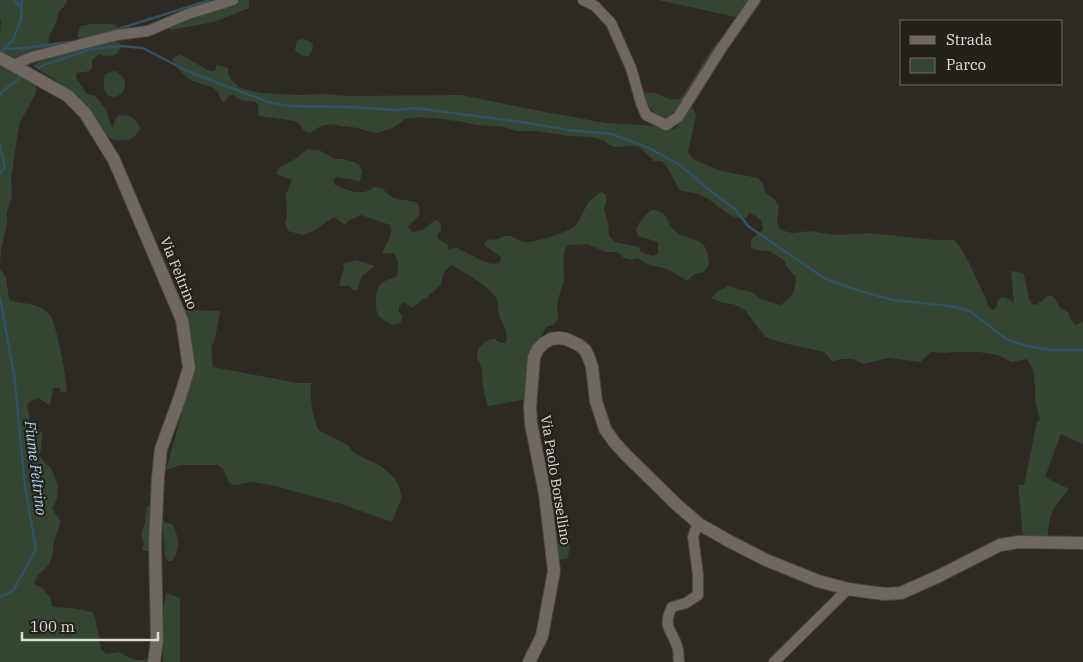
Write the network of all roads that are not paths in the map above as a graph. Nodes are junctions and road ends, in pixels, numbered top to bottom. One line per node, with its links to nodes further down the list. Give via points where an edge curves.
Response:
1 (233, 0): 5 (street, via 148,30 32,56)
2 (583, 0): 3 (street, via 595,6 611,23 631,68 646,115 666,125 678,117)
3 (755, 0)
4 (0, 58): 5 (street, Via Feltrino)
5 (13, 65): 9 (street, Via Feltrino, via 68,96 85,113 114,160 182,320 189,368 161,449 158,477 154,542 158,640)
6 (699, 524): 8 (street, Via Paolo Borsellino, via 766,560 818,581); 10 (street, Via Paolo Borsellino, via 627,456 605,429 596,401 592,367 585,350 566,339 551,339 544,343 534,357 530,407 554,571 542,636); 11 (street, via 693,537 698,595 672,607 668,618 668,629 678,649)
7 (1083, 543): 8 (street, Via Paolo Borsellino, via 1019,542 1000,545 901,593)
8 (848, 588): 12 (street)
9 (154, 662)
10 (528, 662)
11 (679, 662)
12 (774, 662)

